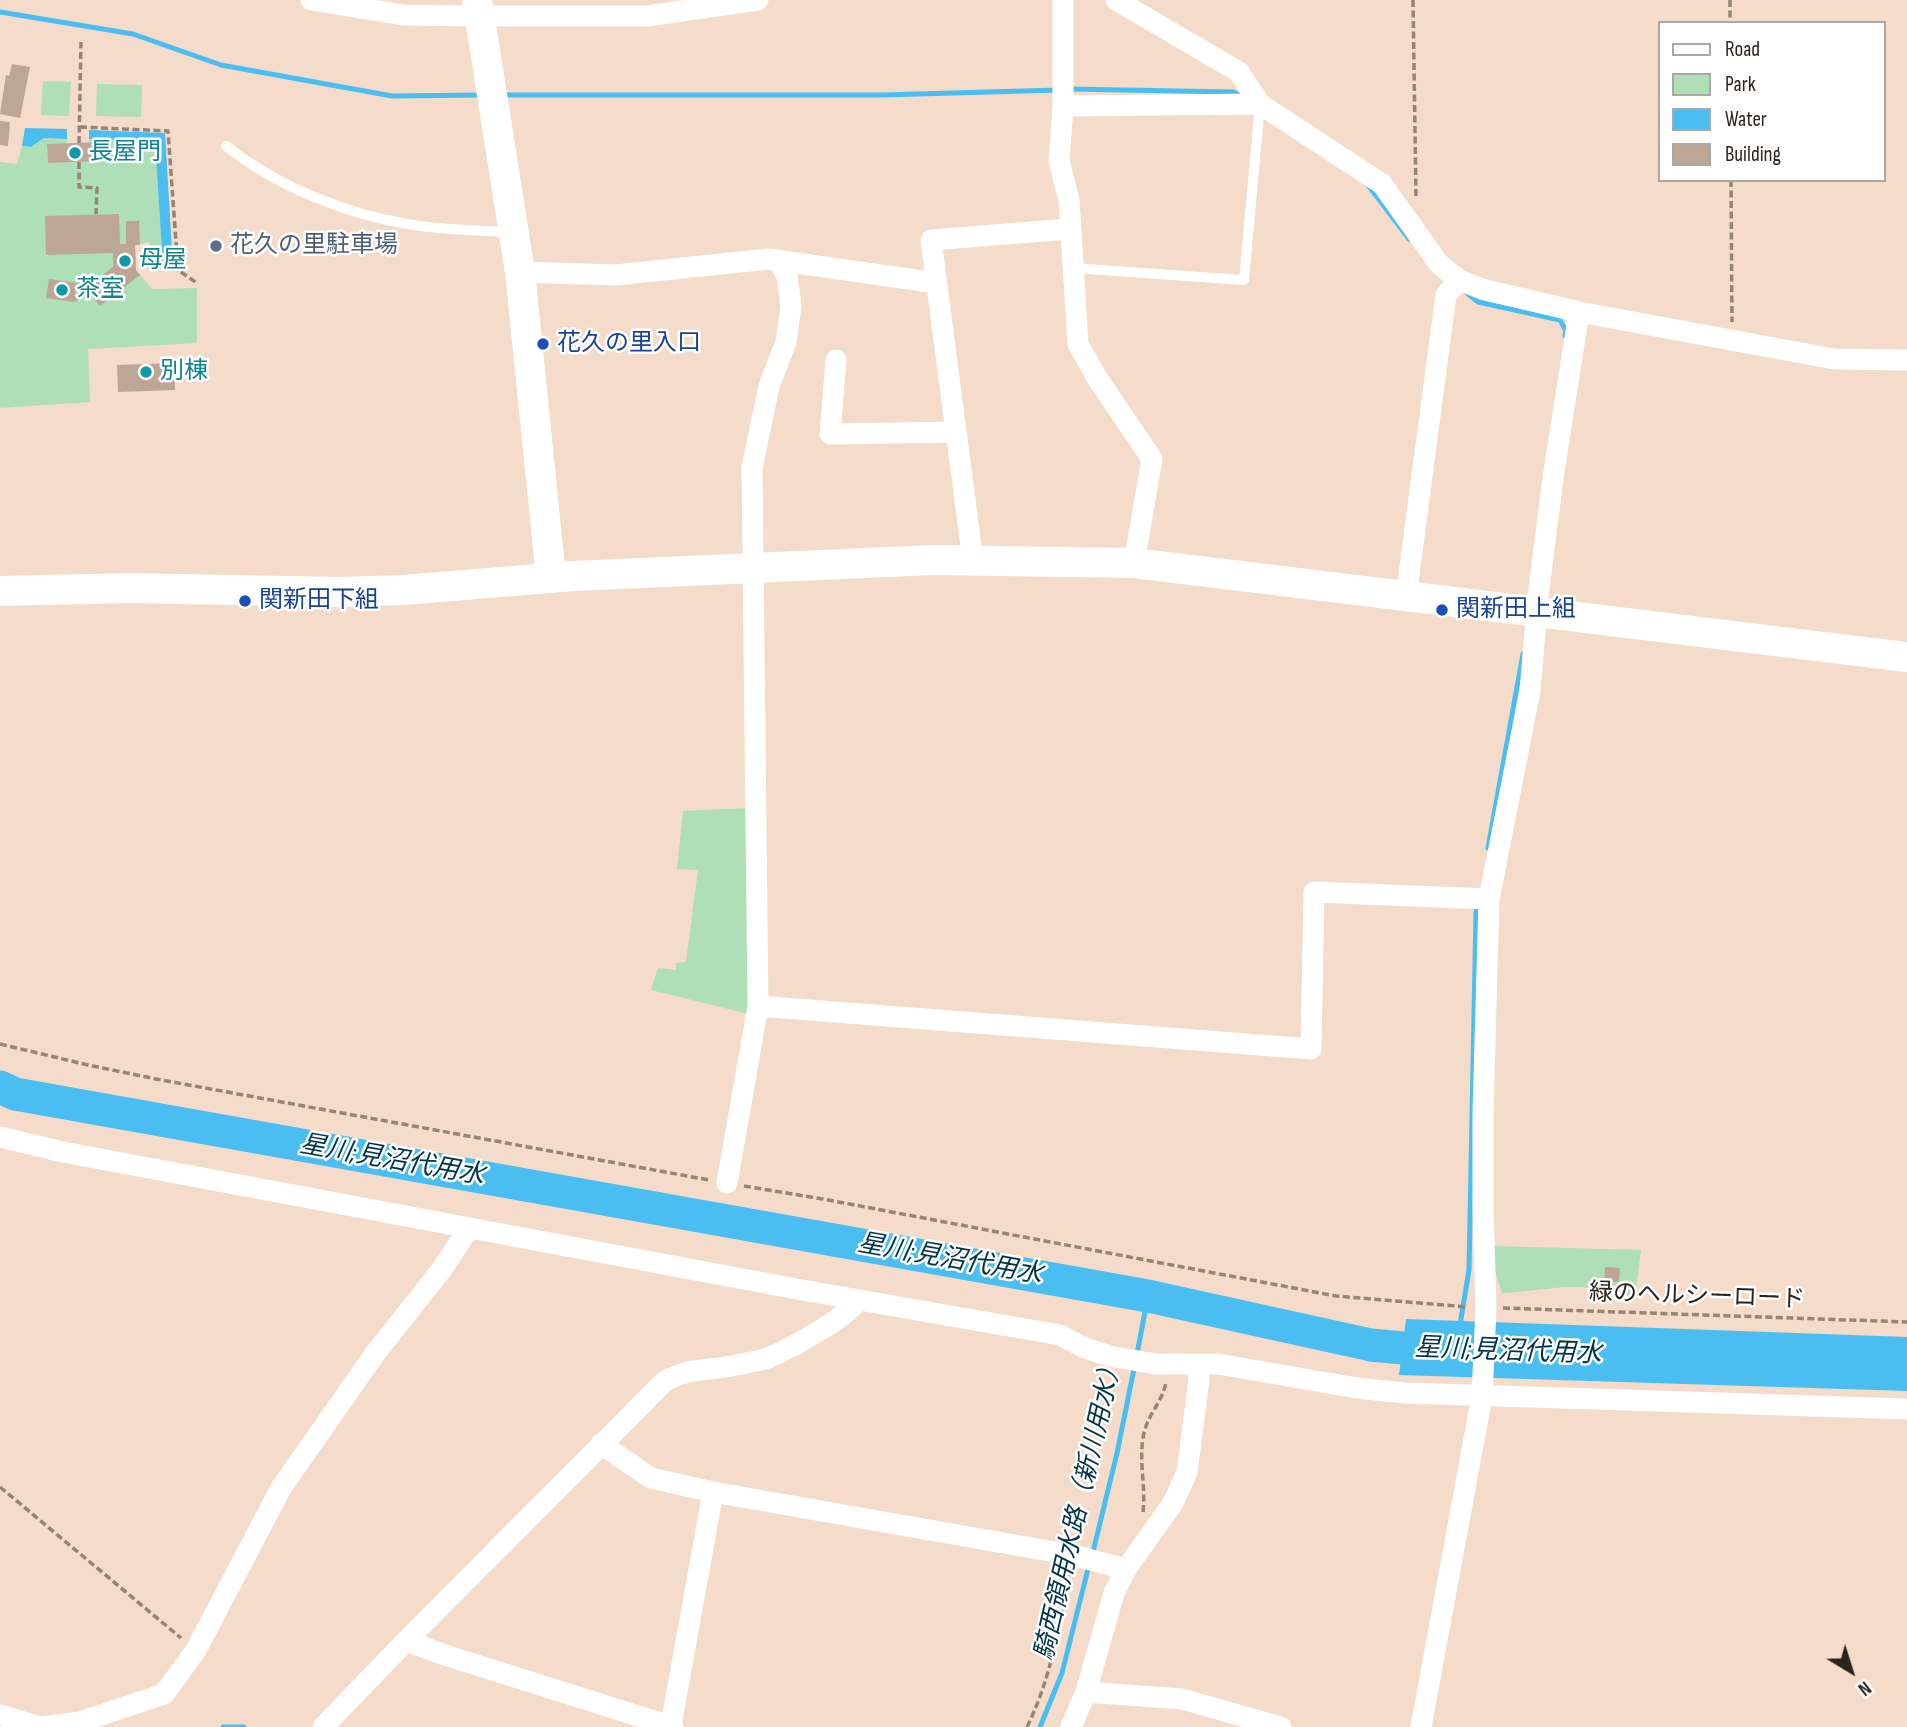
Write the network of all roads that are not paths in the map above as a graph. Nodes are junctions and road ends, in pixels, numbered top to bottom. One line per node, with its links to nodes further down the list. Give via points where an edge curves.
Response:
1 (312, 0): 5 (street, via 402,15)
2 (758, 0): 5 (street, via 647,16)
3 (1063, 0): 7 (street)
4 (1116, 0): 6 (street, via 1239,72)
5 (478, 8): 10 (street)
6 (1260, 104): 7 (street); 12 (lane, via 1244,280); 14 (street, via 1382,184 1439,264)
7 (1063, 106): 9 (street, via 1059,160 1069,200)
8 (226, 146): 10 (lane, via 284,183 369,216 413,225)
9 (1069, 229): 12 (street); 15 (street, via 931,240)
10 (513, 232): 13 (street)
11 (779, 261): 13 (street, via 616,275); 15 (street); 22 (street, via 787,276 791,306 786,342 769,386 752,468)
12 (1072, 268): 21 (street, via 1078,344 1152,459)
13 (520, 272): 23 (street)
14 (1459, 280): 16 (street); 25 (street, via 1446,295)
15 (937, 283): 19 (street)
16 (1579, 312): 18 (street, via 1834,359); 26 (street)
17 (836, 360): 19 (street, via 830,434)
18 (1907, 360)
19 (956, 432): 20 (street)
20 (973, 561): 21 (street); 22 (street)
21 (1134, 563): 25 (street)
22 (754, 569): 23 (street); 29 (street)
23 (551, 577): 24 (street, via 341,592)
24 (0, 591)
25 (1406, 597): 26 (street)
26 (1538, 613): 27 (street); 28 (street, via 1530,691)
27 (1907, 657)
28 (1489, 899): 29 (street, via 1314,892 1311,1049); 35 (street)
29 (758, 1006): 31 (street)
30 (0, 1137): 32 (street)
31 (727, 1183)
32 (470, 1228): 33 (street); 43 (street, via 281,1488 197,1650 164,1694)
33 (858, 1300): 34 (street, via 1060,1335 1085,1348 1161,1370); 37 (street, via 833,1322 767,1358 679,1373)
34 (1198, 1364): 35 (street, via 1357,1388); 39 (street, via 1187,1472 1173,1503)
35 (1482, 1390): 36 (street); 48 (street)
36 (1907, 1409)
37 (601, 1444): 38 (street, via 651,1478); 40 (street)
38 (713, 1492): 39 (street); 44 (street)
39 (1116, 1566): 41 (street, via 1114,1593)
40 (406, 1640): 44 (street); 45 (street)
41 (1086, 1692): 46 (street); 47 (street, via 1182,1699)
42 (0, 1715): 43 (street, via 41,1727)
43 (80, 1725)
44 (672, 1726)
45 (323, 1727)
46 (1071, 1727)
47 (1281, 1727)
48 (1420, 1727)

